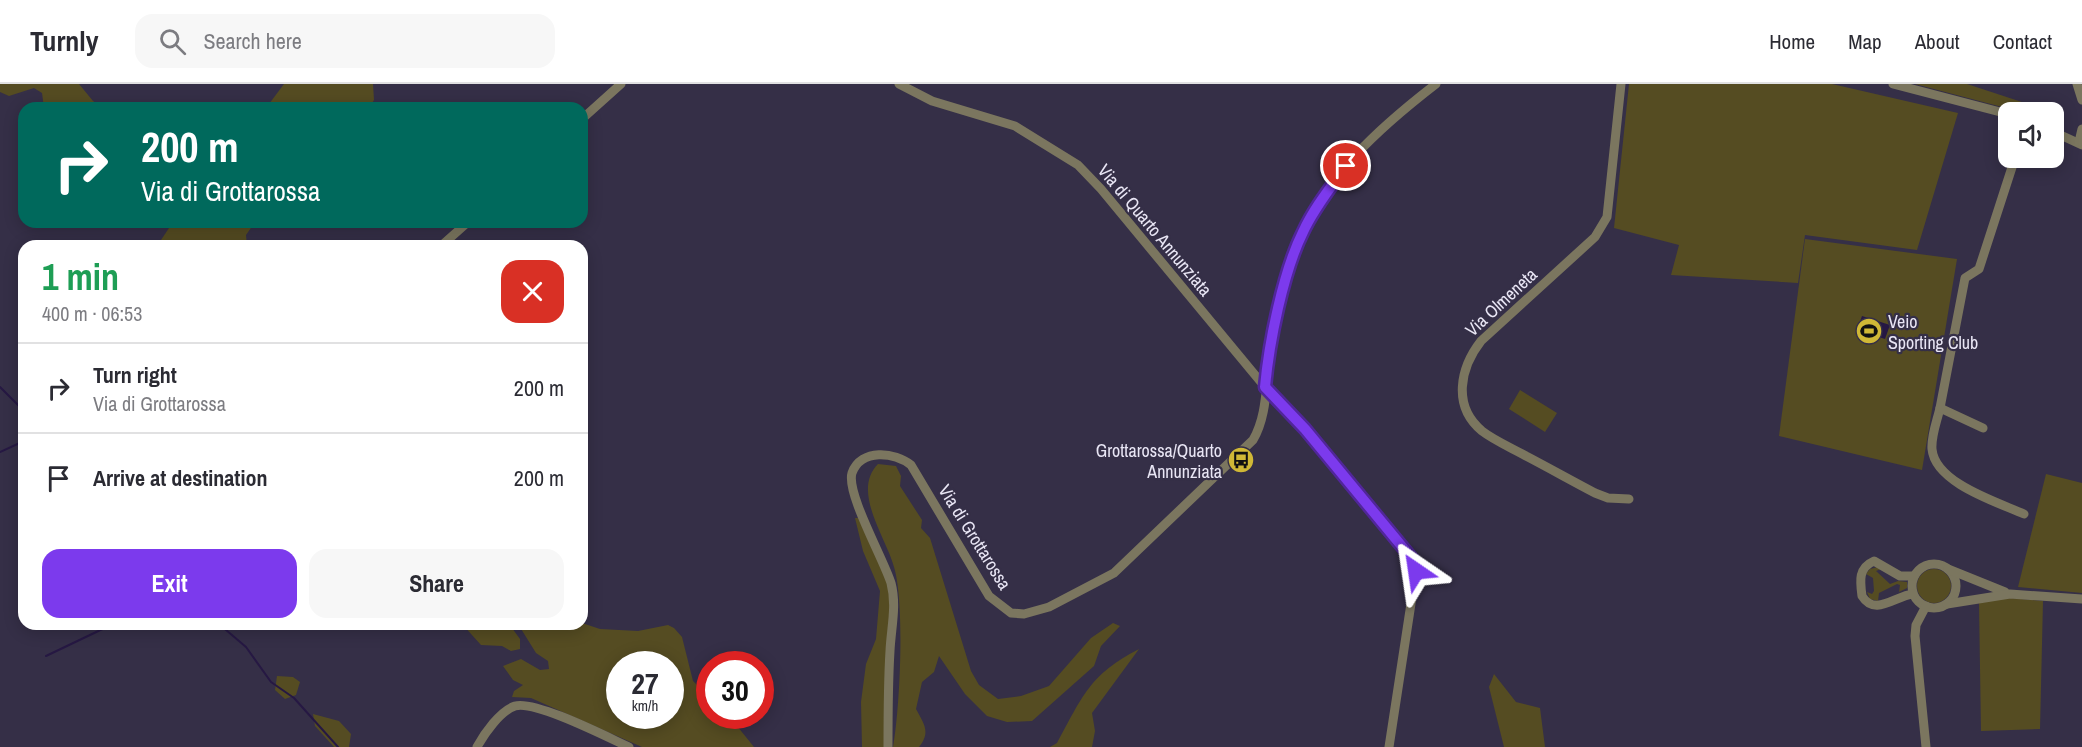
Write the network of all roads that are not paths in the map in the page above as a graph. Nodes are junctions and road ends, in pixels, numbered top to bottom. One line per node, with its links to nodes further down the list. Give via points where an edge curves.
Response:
1 (621, 84): 9 (street)
2 (899, 84): 16 (street, Via di Quarto Annunziata, via 940,104 1015,126 1078,165)
3 (1436, 84): 16 (street, Via di Grottarossa, via 1356,151 1304,229 1285,285)
4 (1621, 84): 19 (street, Via Olmeneta, via 1607,217 1595,237 1481,341 1467,361 1462,384 1469,416 1489,436 1595,493)
5 (1893, 84): 8 (street)
6 (2077, 84): 7 (street)
7 (2082, 100)
8 (1998, 111)
9 (588, 114)
10 (2082, 129): 12 (street)
11 (2064, 137): 12 (street)
12 (2080, 144)
13 (2012, 168): 17 (street, via 1979,269 1965,278)
14 (461, 228): 15 (street)
15 (448, 240)
16 (1265, 387): 30 (street, Via di Grottarossa, via 1260,429 1244,452 1114,573 1036,612 1011,613 989,596 917,474 903,459 880,454 856,466 850,483 854,497 891,586 894,615); 31 (street, Via di Quarto Annunziata, via 1305,429 1415,564)
17 (1940, 408): 18 (street); 20 (street, via 1932,447 1940,470)
18 (1983, 428)
19 (1629, 499)
20 (2024, 514)
21 (1946, 568): 22 (street, via 1932,564); 24 (street); 26 (street, via 1956,586)
22 (1914, 576): 23 (street); 23 (street, via 1900,576 1874,561 1860,575 1862,596 1870,605 1880,606)
23 (1913, 594): 27 (street)
24 (2010, 594): 25 (street); 26 (street)
25 (2082, 599)
26 (1947, 604): 27 (street)
27 (1926, 606): 32 (street, via 1915,636)
28 (477, 747): 29 (street, via 502,714 520,705 543,710)
29 (629, 747)
30 (888, 747)
31 (1389, 747)
32 (1926, 747)

